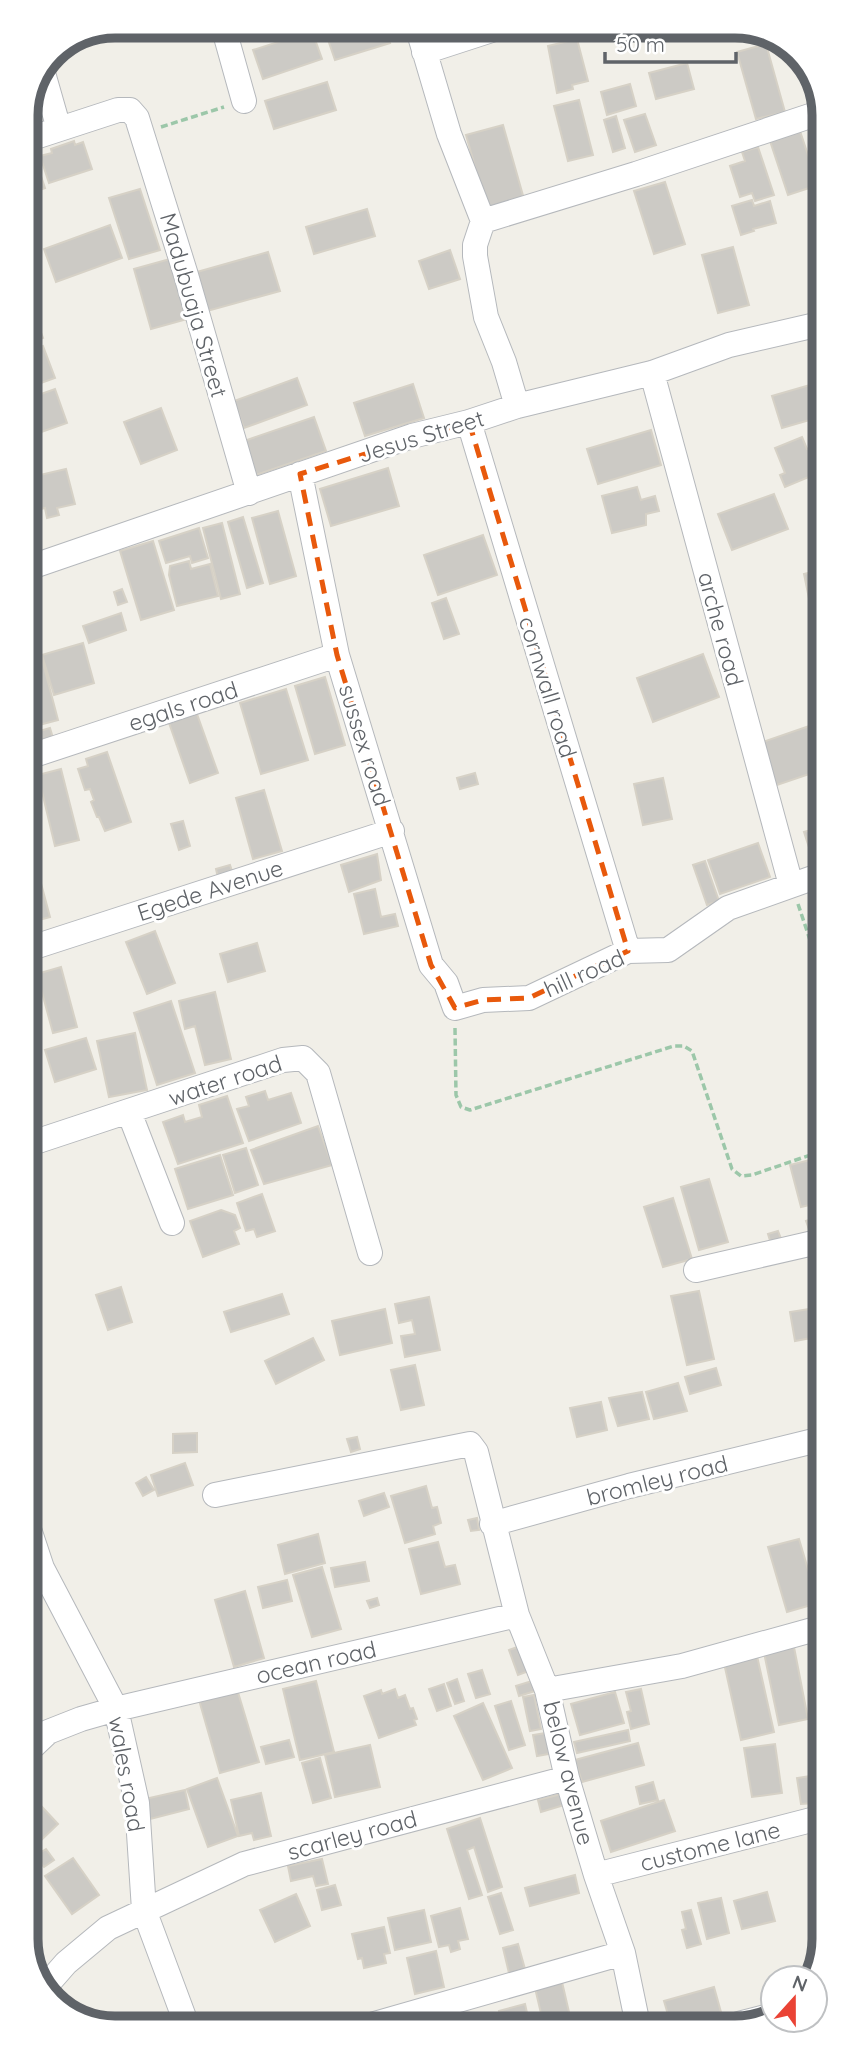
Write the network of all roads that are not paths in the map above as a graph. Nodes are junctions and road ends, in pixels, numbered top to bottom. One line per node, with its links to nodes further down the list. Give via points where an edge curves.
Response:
1 (226, 38): 6 (street)
2 (420, 38): 4 (street)
3 (465, 39): 4 (street)
4 (424, 52): 10 (street)
5 (46, 82): 8 (street)
6 (244, 101)
7 (812, 115): 10 (street)
8 (60, 129): 9 (street); 16 (street, Madubuaja Street, via 118,110 130,110 140,125)
9 (39, 136)
10 (483, 221): 13 (street, via 475,245 481,293)
11 (812, 326): 12 (street, Jesus Street, via 729,345)
12 (652, 373): 13 (street, Jesus Street); 22 (street, arche road)
13 (517, 406): 14 (street, Jesus Street)
14 (468, 422): 15 (street, Jesus Street); 24 (street, cornwall road)
15 (300, 474): 16 (street, Jesus Street); 18 (street, sussex road)
16 (249, 493): 17 (street, Jesus Street)
17 (39, 564)
18 (337, 655): 19 (street, egals road); 20 (street, sussex road)
19 (39, 753)
20 (392, 831): 23 (street, Egede Avenue); 25 (street, sussex road, via 432,965 446,983)
21 (812, 879): 22 (street, hill road)
22 (791, 885): 24 (street, hill road, via 728,908 668,950)
23 (39, 946)
24 (628, 951): 25 (street, hill road, via 529,998 483,1000)
25 (455, 1008)
26 (130, 1112): 27 (street, water road); 28 (street); 30 (street, water road, via 283,1060 303,1058 318,1073)
27 (38, 1141)
28 (172, 1223)
29 (812, 1243): 31 (street)
30 (370, 1254)
31 (696, 1270)
32 (812, 1441): 34 (street, bromley road)
33 (215, 1495): 34 (street, below avenue, via 470,1444 476,1452)
34 (492, 1524): 36 (street, below avenue)
35 (38, 1557): 39 (street, wales road)
36 (517, 1615): 38 (street, below avenue); 39 (street, ocean road)
37 (812, 1630): 38 (street, via 682,1666)
38 (547, 1690): 41 (street, below avenue)
39 (116, 1709): 40 (street, ocean road, via 48,1732); 44 (street, wales road, via 137,1803)
40 (38, 1741)
41 (567, 1778): 43 (street, below avenue); 44 (street, scarley road, via 244,1864)
42 (812, 1820): 43 (street, custome lane)
43 (596, 1875): 45 (street, below avenue)
44 (144, 1910): 46 (street, scarley road, via 108,1928); 47 (street, wales road)
45 (623, 1953): 48 (street); 49 (street, below avenue)
46 (51, 1980)
47 (184, 2016)
48 (402, 2016)
49 (636, 2016)

